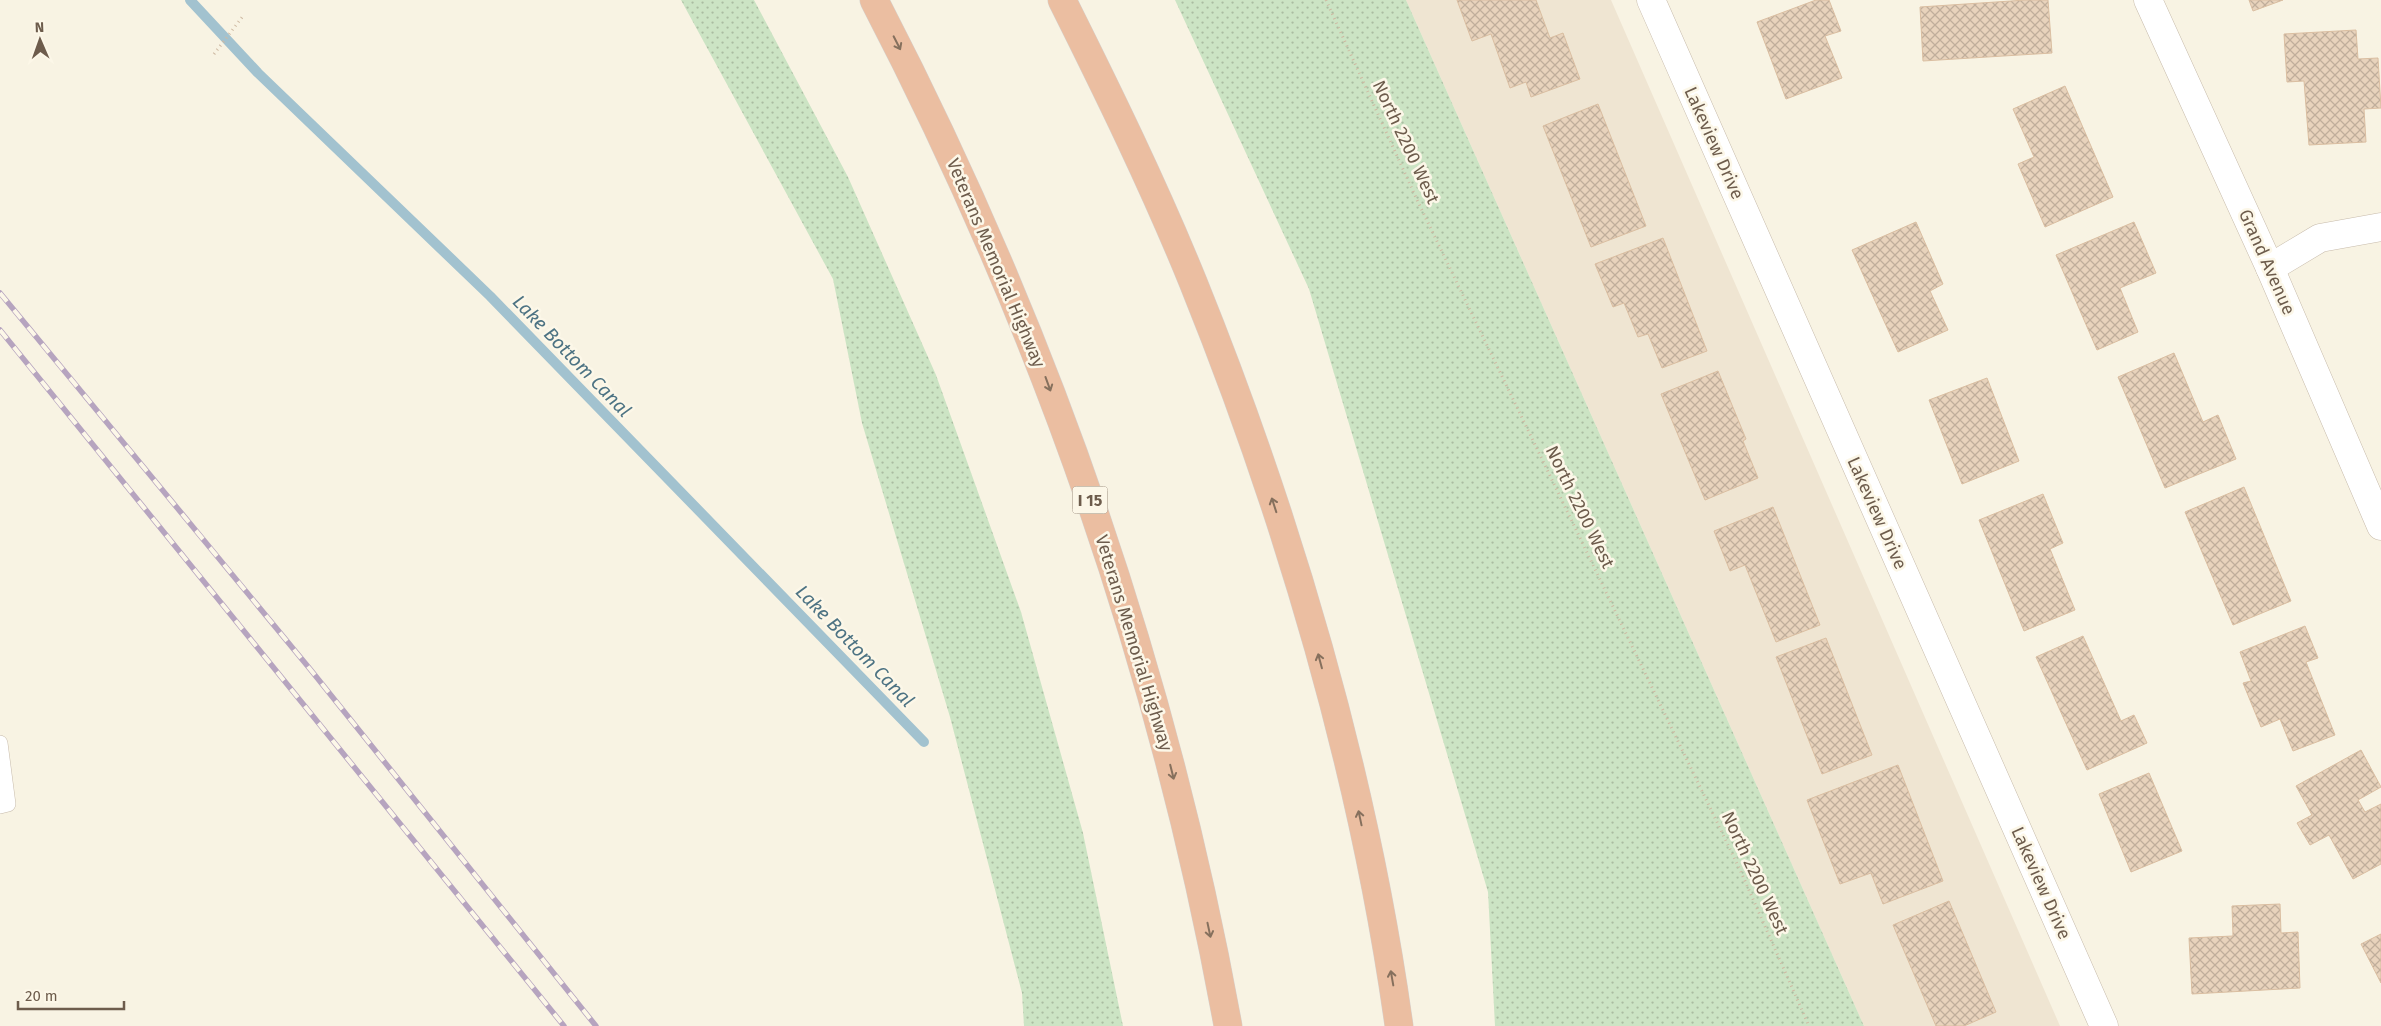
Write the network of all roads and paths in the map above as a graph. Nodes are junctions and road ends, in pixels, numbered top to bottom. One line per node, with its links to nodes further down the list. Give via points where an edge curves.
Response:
1 (874, 0): 13 (highway, Veterans Memorial Highway / I 15, one-way to 13, via 974,204 1025,323 1097,520 1162,731)
2 (1062, 0): 14 (highway, one-way to 2, via 1359,812 1299,583 1262,467 1192,280 1146,174)
3 (1326, 0): 15 (path, North 2200 West, via 1422,211 1741,872)
4 (1651, 0): 16 (street, Lakeview Drive)
5 (2148, 0): 9 (street, Grand Avenue)
6 (243, 16): 7 (path)
7 (214, 54)
8 (2381, 227): 9 (street, via 2320,238)
9 (2270, 268): 10 (street, Grand Avenue)
10 (2381, 526)
11 (0, 743): 12 (lane, via 8,804)
12 (0, 806)
13 (1228, 1026)
14 (1399, 1026)
15 (1809, 1026)
16 (2104, 1026)

